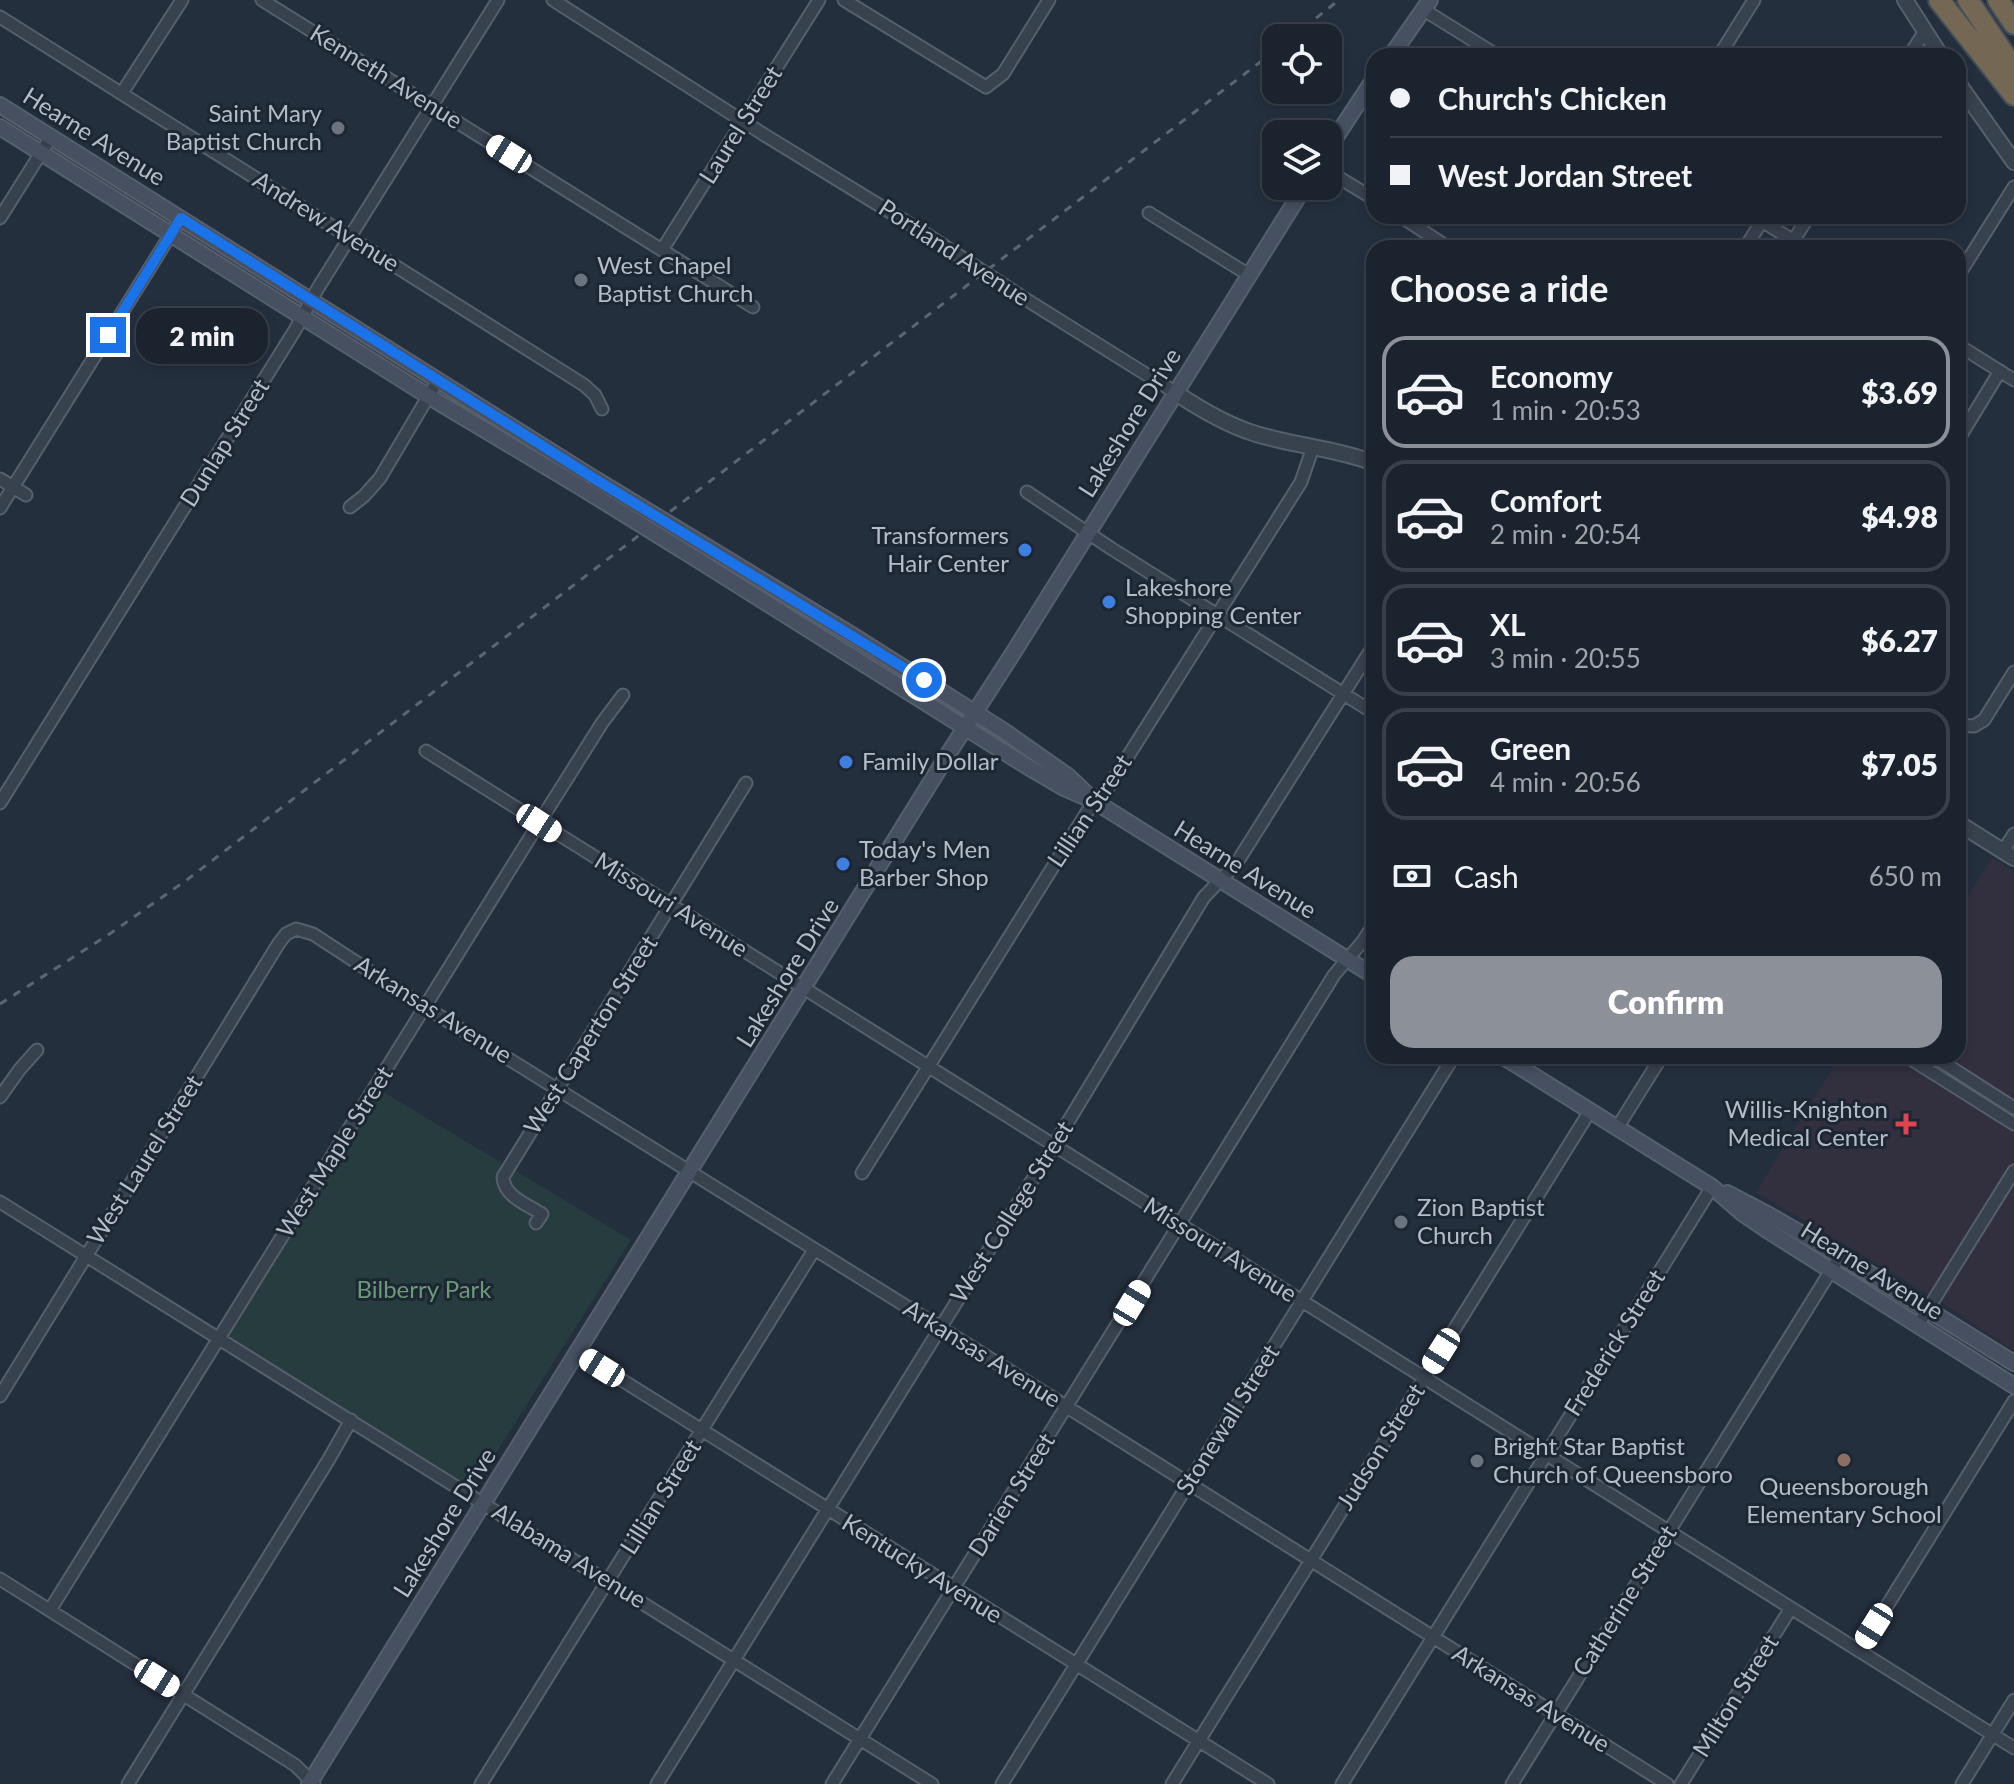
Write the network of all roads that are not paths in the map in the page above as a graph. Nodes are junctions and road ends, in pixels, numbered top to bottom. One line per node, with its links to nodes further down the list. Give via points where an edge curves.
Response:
1 (182, 0): 26 (street)
2 (262, 0): 30 (street, Kenneth Avenue)
3 (498, 0): 30 (street, Dunlap Street)
4 (553, 0): 31 (street, Portland Avenue)
5 (819, 0): 31 (street, Laurel Street)
6 (844, 0): 7 (street, via 986,87 1003,74)
7 (1049, 0)
8 (1754, 0): 21 (street)
9 (1905, 0): 18 (street)
10 (1939, 0): 28 (highway)
11 (1968, 0): 24 (highway)
12 (1998, 0): 17 (highway)
13 (2011, 0): 15 (highway)
14 (1427, 5): 19 (main road); 20 (street)
15 (2014, 5)
16 (0, 17): 26 (street, Andrew Avenue)
17 (2014, 24)
18 (1925, 31): 22 (street); 23 (street)
19 (1397, 48)
20 (1487, 48)
21 (1724, 48)
22 (1914, 48)
23 (1936, 48)
24 (2014, 69)
25 (1366, 91): 33 (main road)
26 (122, 93): 49 (street, Andrew Avenue)
27 (1966, 94): 37 (street)
28 (2014, 95)
29 (0, 105): 34 (main road, Hearne Avenue)
30 (432, 106): 49 (street, Dunlap Street); 52 (street, Kenneth Avenue)
31 (744, 121): 52 (street, Laurel Street); 62 (street, Portland Avenue, bridge)
32 (0, 127): 35 (main road, Hearne Avenue)
33 (1342, 128)
34 (51, 137): 35 (street); 36 (main road, Hearne Avenue)
35 (41, 153): 38 (main road, Hearne Avenue); 44 (street)
36 (80, 155): 38 (street); 45 (main road, Hearne Avenue)
37 (2014, 162)
38 (69, 170): 48 (main road, Hearne Avenue)
39 (1342, 180): 41 (street)
40 (2014, 187): 53 (street)
41 (1366, 194)
42 (1296, 200): 54 (main road, Lakeshore Drive)
43 (1149, 213): 54 (street)
44 (0, 218)
45 (181, 218): 48 (street); 55 (main road, Hearne Avenue)
46 (1412, 224): 50 (street)
47 (1767, 224): 51 (street)
48 (171, 234): 57 (main road, Hearne Avenue); 69 (street)
49 (351, 237): 55 (street, Dunlap Street); 64 (street, Andrew Avenue, via 584,385)
50 (1437, 240)
51 (1791, 240)
52 (662, 250): 56 (street, Kenneth Avenue)
53 (1966, 263)
54 (1249, 275): 62 (main road, Lakeshore Drive)
55 (312, 300): 57 (street, Dunlap Street); 60 (main road, Hearne Avenue)
56 (753, 307)
57 (302, 316): 63 (main road, Hearne Avenue); 89 (street, Dunlap Street)
58 (1966, 350): 59 (street)
59 (2000, 371): 61 (street); 65 (street)
60 (438, 380): 63 (street); 76 (main road, Hearne Avenue, bridge)
61 (2014, 380)
62 (1176, 393): 66 (street, Portland Avenue, via 1236,427); 74 (main road, Lakeshore Drive)
63 (428, 396): 72 (street, via 380,478); 77 (main road, Hearne Avenue, bridge)
64 (602, 409)
65 (1966, 427)
66 (1313, 447): 67 (street, Portland Avenue); 75 (street, Lillian Street, via 1301,482)
67 (1366, 460)
68 (0, 479): 69 (street)
69 (13, 487): 71 (street); 73 (street)
70 (1027, 492): 74 (street)
71 (26, 495)
72 (350, 507)
73 (0, 508)
74 (1088, 532): 75 (street); 83 (main road, Lakeshore Drive)
75 (1218, 615): 80 (street); 88 (street, Lillian Street, via 1108,788)
76 (852, 635): 77 (main road); 83 (main road, Hearne Avenue)
77 (840, 651): 85 (main road, Hearne Avenue)
78 (1366, 658): 80 (street, West College Street)
79 (2014, 672): 84 (street, via 1984,720)
80 (1344, 694): 82 (street); 94 (street, West College Street, via 1236,864)
81 (623, 695): 90 (street, West Maple Street)
82 (1366, 708)
83 (975, 712): 85 (main road, Lakeshore Drive); 88 (main road, Hearne Avenue, via 1068,776)
84 (1966, 726)
85 (965, 728): 88 (main road, Hearne Avenue); 100 (main road, Lakeshore Drive)
86 (426, 751): 90 (street, Missouri Avenue)
87 (746, 783): 95 (street, West Caperton Street)
88 (1094, 801): 94 (main road, Hearne Avenue); 108 (street, Lillian Street)
89 (0, 803)
90 (539, 823): 95 (street, Missouri Avenue); 101 (street, West Maple Street)
91 (1966, 828): 93 (street)
92 (2014, 834): 93 (street)
93 (2008, 855)
94 (1220, 880): 98 (main road, Hearne Avenue); 115 (street, West College Street, via 1204,897)
95 (671, 906): 100 (street, Missouri Avenue); 109 (street, West Caperton Street)
96 (296, 929): 101 (street, Arkansas Avenue, via 313,934); 124 (street, West Laurel Street, via 279,943)
97 (1366, 935): 98 (street, Darien Street)
98 (1348, 960): 99 (main road, Hearne Avenue); 122 (street, Darien Street)
99 (1366, 971)
100 (804, 988): 108 (street, Missouri Avenue); 116 (main road, Lakeshore Drive)
101 (425, 1006): 109 (street, Arkansas Avenue); 131 (street, West Maple Street)
102 (37, 1050): 110 (street)
103 (1449, 1064): 127 (street, Stonewall Street)
104 (1515, 1064): 112 (main road, Hearne Avenue)
105 (1657, 1064): 114 (street)
106 (1919, 1064): 113 (street)
107 (1945, 1064): 111 (street)
108 (928, 1066): 115 (street, Missouri Avenue); 118 (street, Lillian Street)
109 (558, 1089): 116 (street, Arkansas Avenue); 121 (street, West Caperton Street, via 503,1177 511,1195 542,1214)
110 (0, 1097)
111 (2014, 1108)
112 (1590, 1111): 114 (main road, Hearne Avenue); 134 (street, Judson Street)
113 (2014, 1124)
114 (1617, 1128): 119 (main road, Hearne Avenue)
115 (1054, 1145): 122 (street, Missouri Avenue); 130 (street, West College Street)
116 (690, 1171): 123 (street, Arkansas Avenue); 132 (main road, Lakeshore Drive)
117 (2014, 1171): 128 (street)
118 (862, 1173)
119 (1712, 1187): 125 (main road, Hearne Avenue); 126 (main road, Hearne Avenue); 141 (street, Frederick Street)
120 (0, 1202): 124 (street, Alabama Avenue)
121 (536, 1223)
122 (1180, 1224): 127 (street, Missouri Avenue); 138 (street, Darien Street)
123 (814, 1250): 130 (street, Arkansas Avenue); 140 (street, Lillian Street)
124 (87, 1256): 131 (street, Alabama Avenue); 136 (street, West Laurel Street)
125 (1840, 1256): 126 (street, Catherine Street); 128 (main road, Hearne Avenue)
126 (1831, 1271): 129 (main road, Hearne Avenue); 145 (street, Catherine Street)
127 (1302, 1301): 134 (street, Missouri Avenue); 142 (street, Stonewall Street)
128 (1928, 1309): 129 (street); 133 (main road, Hearne Avenue)
129 (1918, 1325): 135 (main road, Hearne Avenue)
130 (941, 1328): 138 (street, Arkansas Avenue); 144 (street, West College Street)
131 (219, 1338): 139 (street, Alabama Avenue); 151 (street, West Maple Street)
132 (577, 1352): 140 (street, Kentucky Avenue); 143 (main road, Lakeshore Drive)
133 (2014, 1363)
134 (1424, 1378): 141 (street, Missouri Avenue); 146 (street, Judson Street)
135 (2014, 1386)
136 (0, 1396)
137 (2014, 1401): 153 (street)
138 (1067, 1407): 142 (street, Arkansas Avenue); 149 (street, Darien Street)
139 (351, 1420): 143 (street, Alabama Avenue); 156 (street)
140 (702, 1430): 144 (street, Kentucky Avenue); 148 (street, Lillian Street)
141 (1547, 1455): 145 (street, Missouri Avenue); 152 (street, Frederick Street)
142 (1189, 1484): 146 (street, Arkansas Avenue); 155 (street, Stonewall Street)
143 (484, 1503): 148 (street, Alabama Avenue); 163 (main road, Lakeshore Drive)
144 (828, 1509): 149 (street, Kentucky Avenue); 154 (street, West College Street)
145 (1669, 1531): 150 (street, Missouri Avenue); 158 (street, Catherine Street)
146 (1310, 1561): 152 (street, Arkansas Avenue); 161 (street, Judson Street)
147 (0, 1579): 151 (street)
148 (609, 1580): 154 (street, Alabama Avenue); 165 (street, Lillian Street)
149 (954, 1588): 155 (street, Kentucky Avenue); 160 (street, Darien Street)
150 (1791, 1608): 153 (street, Missouri Avenue); 175 (street, Milton Street)
151 (50, 1610): 156 (street)
152 (1432, 1638): 158 (street, Arkansas Avenue); 172 (street, Frederick Street)
153 (1859, 1651): 159 (street, Missouri Avenue)
154 (734, 1659): 160 (street, Alabama Avenue); 166 (street, West College Street)
155 (1077, 1665): 161 (street, Kentucky Avenue); 169 (street, Stonewall Street)
156 (184, 1694): 163 (street, via 295,1765); 164 (street)
157 (2014, 1700): 159 (street)
158 (1555, 1714): 173 (street, Catherine Street); 174 (street, Arkansas Avenue)
159 (1993, 1735): 162 (street, Missouri Avenue); 176 (street)
160 (860, 1739): 167 (street, Darien Street); 168 (street, Alabama Avenue)
161 (1199, 1741): 170 (street, Judson Street); 171 (street, Kentucky Avenue)
162 (2014, 1748)
163 (312, 1783)
164 (128, 1784)
165 (481, 1784)
166 (657, 1784)
167 (832, 1784)
168 (932, 1784)
169 (1002, 1784)
170 (1172, 1784)
171 (1268, 1784)
172 (1342, 1784)
173 (1512, 1784)
174 (1667, 1784)
175 (1681, 1784)
176 (1962, 1784)

